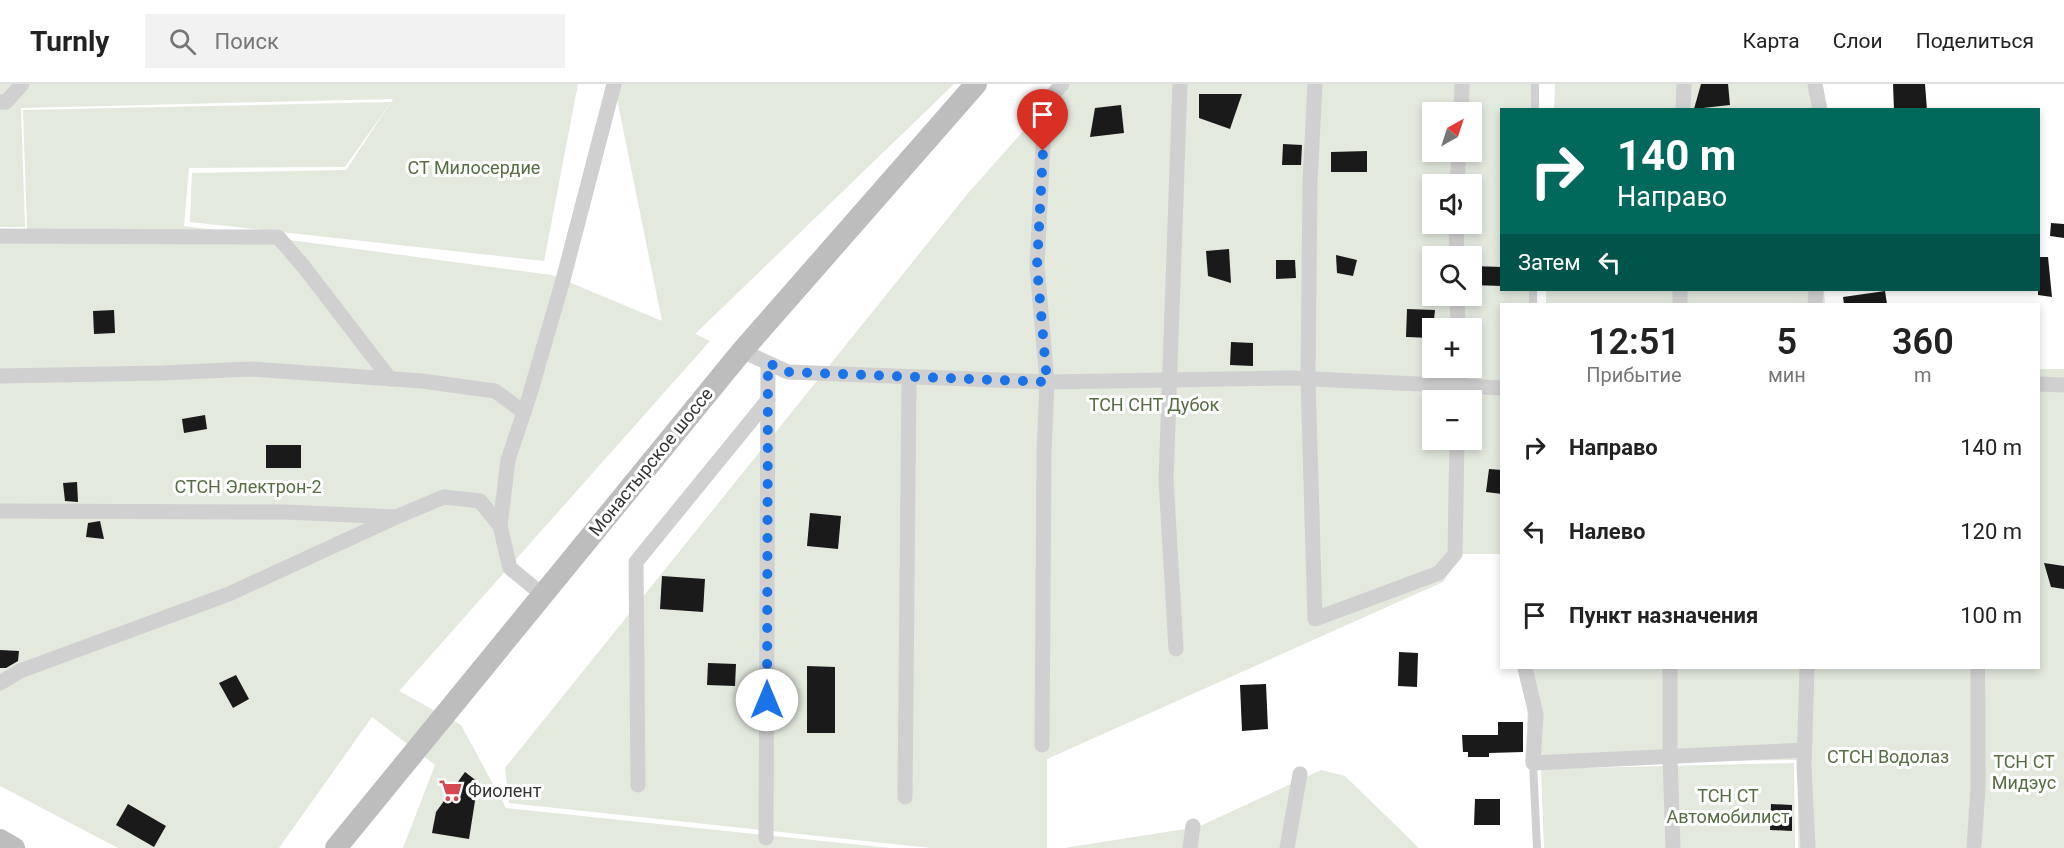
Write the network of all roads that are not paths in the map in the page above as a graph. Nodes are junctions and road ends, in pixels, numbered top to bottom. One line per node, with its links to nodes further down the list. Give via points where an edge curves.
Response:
1 (22, 84): 11 (street, via 6,102)
2 (614, 84): 31 (street)
3 (976, 84): 17 (main road, Монастырское шоссе)
4 (1062, 84): 24 (street, via 1045,104 1039,220 1037,266)
5 (1180, 84): 23 (street)
6 (1315, 84): 22 (street)
7 (1462, 84): 12 (street)
8 (1535, 84): 13 (lane)
9 (1684, 84): 14 (street)
10 (1815, 84): 15 (street)
11 (0, 102)
12 (1461, 102)
13 (1535, 108)
14 (1683, 108)
15 (1820, 108)
16 (0, 236): 21 (street, via 278,237)
17 (742, 351): 18 (street); 36 (main road, Монастырское шоссе)
18 (768, 363): 20 (street, via 788,372); 30 (street)
19 (0, 376): 21 (street, via 251,369)
20 (909, 377): 24 (street); 49 (street)
21 (390, 379): 31 (street, via 495,391)
22 (1308, 379): 23 (street); 28 (street); 32 (street, via 1315,619 1439,573 1450,560 1455,554)
23 (1170, 380): 24 (street); 37 (street, via 1166,480)
24 (1047, 382): 43 (street)
25 (2040, 384): 26 (street)
26 (2064, 385)
27 (1500, 388): 29 (street)
28 (1427, 390)
29 (1482, 390)
30 (768, 400): 48 (street, via 636,562); 51 (street)
31 (524, 412): 35 (street, via 508,460)
32 (1457, 450)
33 (0, 511): 34 (street, via 285,512)
34 (396, 517): 35 (street, via 444,497 480,501); 42 (street, via 229,594 20,671)
35 (500, 526): 36 (street, via 510,568)
36 (543, 595): 54 (main road, Монастырское шоссе)
37 (1176, 649)
38 (1525, 669): 46 (street, via 1536,714)
39 (1670, 669): 45 (street)
40 (1807, 669): 44 (street)
41 (1978, 669): 60 (street)
42 (0, 683)
43 (1042, 745)
44 (1804, 750): 45 (street); 59 (street)
45 (1670, 757): 46 (street); 58 (street)
46 (1533, 763): 57 (lane)
47 (1300, 774): 56 (street)
48 (638, 785)
49 (905, 797)
50 (1193, 826): 55 (street)
51 (766, 838)
52 (0, 840): 53 (main road)
53 (14, 848)
54 (336, 848)
55 (1190, 848)
56 (1287, 848)
57 (1537, 848)
58 (1673, 848)
59 (1808, 848)
60 (1974, 848)

